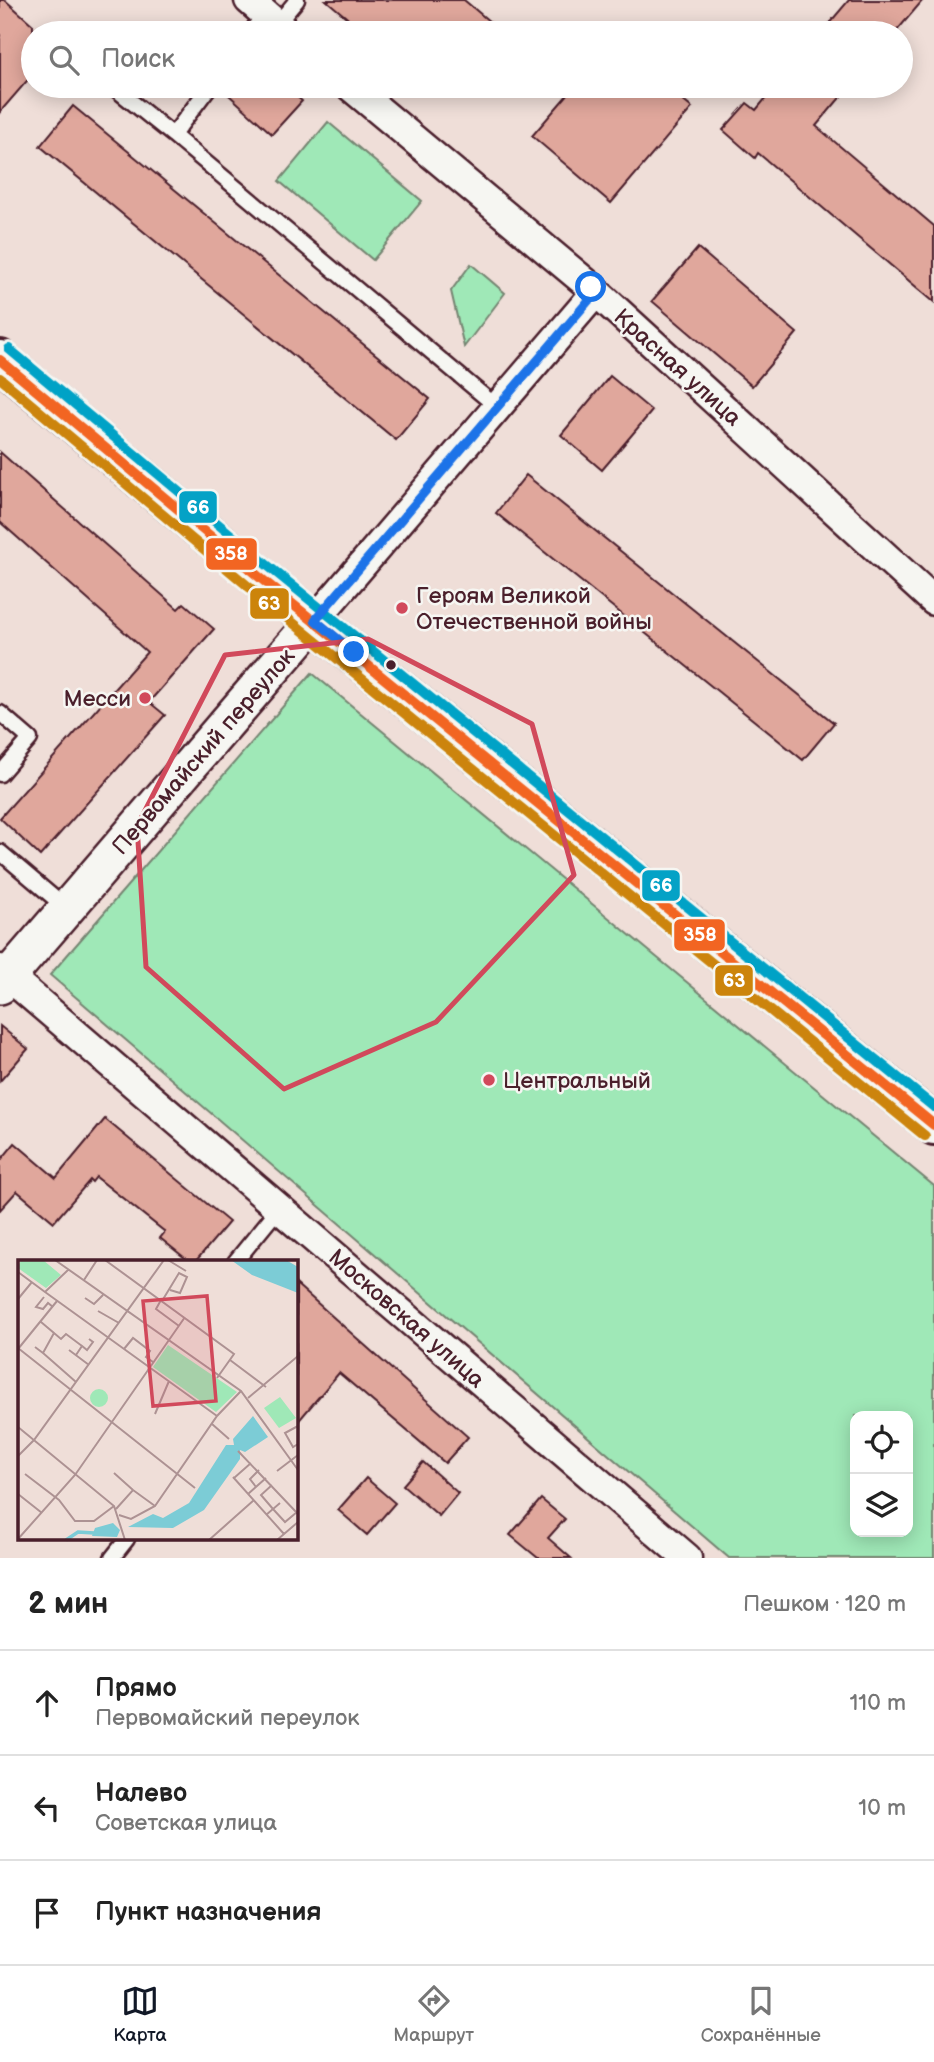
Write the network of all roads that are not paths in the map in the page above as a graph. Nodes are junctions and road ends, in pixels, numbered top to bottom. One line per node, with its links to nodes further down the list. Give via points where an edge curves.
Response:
1 (297, 0): 2 (lane)
2 (266, 21)
3 (127, 98): 6 (lane)
4 (202, 98): 6 (lane)
5 (364, 98): 7 (street, Красная улица)
6 (173, 135): 9 (lane)
7 (596, 292): 9 (street, Первомайский переулок); 10 (street, Красная улица)
8 (0, 359): 11 (main road)
9 (497, 407): 11 (street, Первомайский переулок)
10 (934, 601)
11 (315, 620): 15 (street, Первомайский переулок); 17 (main road)
12 (0, 713): 13 (lane, via 30,739)
13 (0, 774)
14 (0, 852): 15 (lane)
15 (67, 909): 16 (street, Первомайский переулок)
16 (3, 977): 18 (street, Московская улица)
17 (934, 1125)
18 (279, 1208): 19 (lane); 22 (street, Московская улица)
19 (237, 1260)
20 (126, 1540): 21 (lane)
21 (113, 1558)
22 (687, 1558)

